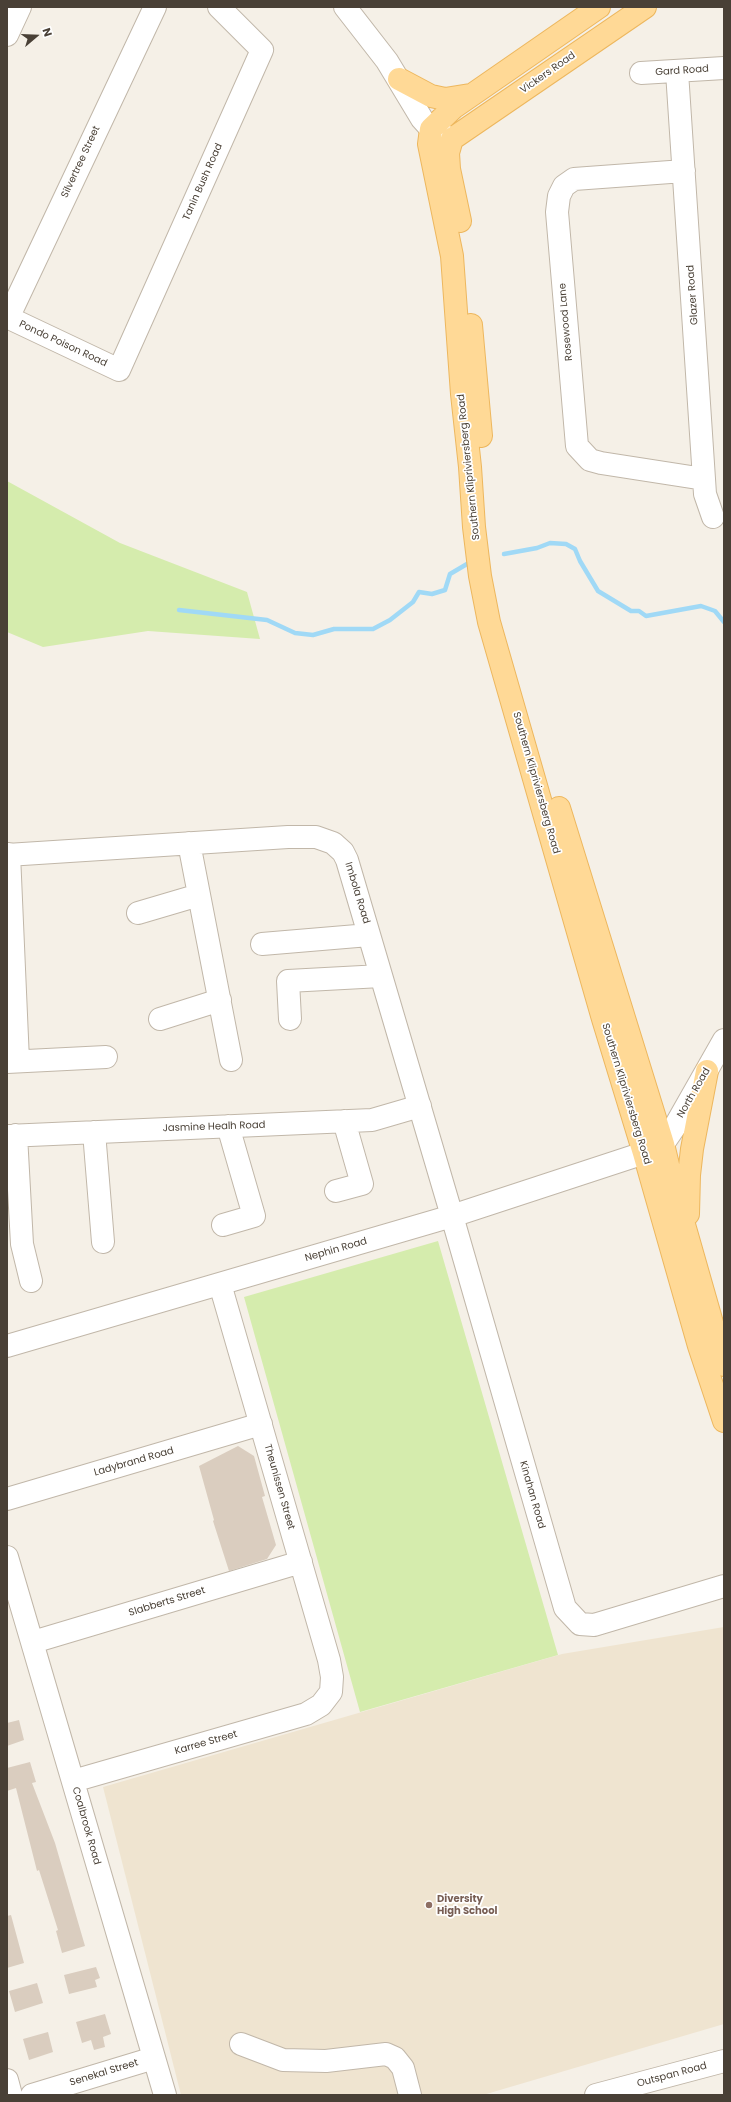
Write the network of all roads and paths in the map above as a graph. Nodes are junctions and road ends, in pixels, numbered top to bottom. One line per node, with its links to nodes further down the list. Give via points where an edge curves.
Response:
1 (20, 7): 7 (street)
2 (155, 7): 16 (street, Silvertree Street)
3 (219, 7): 17 (street, Tanin Bush Road, via 262,50)
4 (345, 7): 11 (street)
5 (599, 7): 12 (main road)
6 (645, 7): 14 (main road, Vickers Road)
7 (7, 35)
8 (724, 68): 9 (street, Gard Road)
9 (677, 72): 10 (street, Gard Road); 15 (street, Glazer Road)
10 (641, 73)
11 (399, 78): 12 (main road, via 431,96 445,99); 13 (street, via 422,119)
12 (474, 95): 13 (main road, via 453,108)
13 (431, 129): 14 (street); 23 (main road, Southern Klipriviersberg Road, via 431,161 452,256 462,394 480,576 490,622)
14 (452, 140): 23 (main road, Southern Klipriviersberg Road, via 448,160 467,265 492,578 513,664)
15 (684, 171): 18 (street, Glazer Road); 18 (street, Rosewood Lane, via 574,179 564,186 559,196 557,212 577,446 590,460 601,463)
16 (7, 317): 17 (street, Pondo Poison Road)
17 (119, 370)
18 (704, 479): 19 (street, Glazer Road, via 705,494)
19 (713, 517)
20 (189, 843): 21 (street, Imbola Road); 22 (street); 25 (street, Imbola Road, via 316,836 333,843 347,860)
21 (8, 854): 34 (street)
22 (199, 895): 24 (street); 28 (street)
23 (581, 908): 41 (main road, Southern Klipriviersberg Road)
24 (138, 913)
25 (369, 935): 26 (street); 27 (street, Imbola Road)
26 (262, 944)
27 (381, 976): 30 (street, via 288,981); 36 (street, Imbola Road)
28 (220, 1000): 29 (street); 33 (street)
29 (160, 1018)
30 (290, 1019)
31 (724, 1040): 35 (street, North Road)
32 (106, 1057): 34 (street)
33 (231, 1060)
34 (13, 1062)
35 (707, 1071): 41 (street, North Road); 47 (main road, via 689,1175 688,1225)
36 (420, 1106): 37 (street, Jasmine Healh Road, via 372,1120); 43 (street, Imbola Road)
37 (344, 1121): 38 (street, Jasmine Healh Road); 42 (street, via 362,1184)
38 (228, 1126): 39 (street, Jasmine Healh Road); 44 (street, via 254,1216)
39 (94, 1132): 40 (street, Jasmine Healh Road); 45 (street)
40 (12, 1136): 46 (street)
41 (654, 1148): 43 (street, Nephin Road); 47 (main road, Southern Klipriviersberg Road, via 673,1186); 53 (main road, Southern Klipriviersberg Road, via 699,1346)
42 (336, 1191)
43 (452, 1216): 49 (street, Nephin Road); 58 (street, Kinahan Road, via 558,1589 569,1614 580,1624 594,1625)
44 (223, 1225)
45 (103, 1242)
46 (14, 1246): 48 (street)
47 (691, 1246): 50 (main road, Southern Klipriviersberg Road)
48 (31, 1281)
49 (220, 1284): 51 (street, Nephin Road); 54 (street, Theunissen Street)
50 (721, 1343): 52 (main road, Southern Klipriviersberg Road)
51 (7, 1346)
52 (724, 1365)
53 (724, 1421)
54 (261, 1424): 55 (street, Ladybrand Road); 57 (street, Theunissen Street)
55 (7, 1499)
56 (7, 1557): 59 (street, Coalbrook Road)
57 (301, 1562): 59 (street, Slabberts Street); 60 (street, Theunissen Street, via 329,1660)
58 (724, 1586)
59 (33, 1642): 61 (street, Coalbrook Road)
60 (331, 1692): 61 (street, Karree Street, via 321,1705 306,1714)
61 (73, 1781): 63 (street, Coalbrook Road)
62 (241, 2044): 70 (street, via 283,2060 326,2061 386,2054 395,2058 403,2068)
63 (154, 2058): 68 (street, Senekal Street); 69 (street, Coalbrook Road)
64 (724, 2061): 66 (street, Outspan Road)
65 (7, 2080): 67 (street)
66 (621, 2092): 71 (street, Outspan Road)
67 (11, 2095)
68 (32, 2095)
69 (165, 2095)
70 (410, 2095)
71 (596, 2095)

